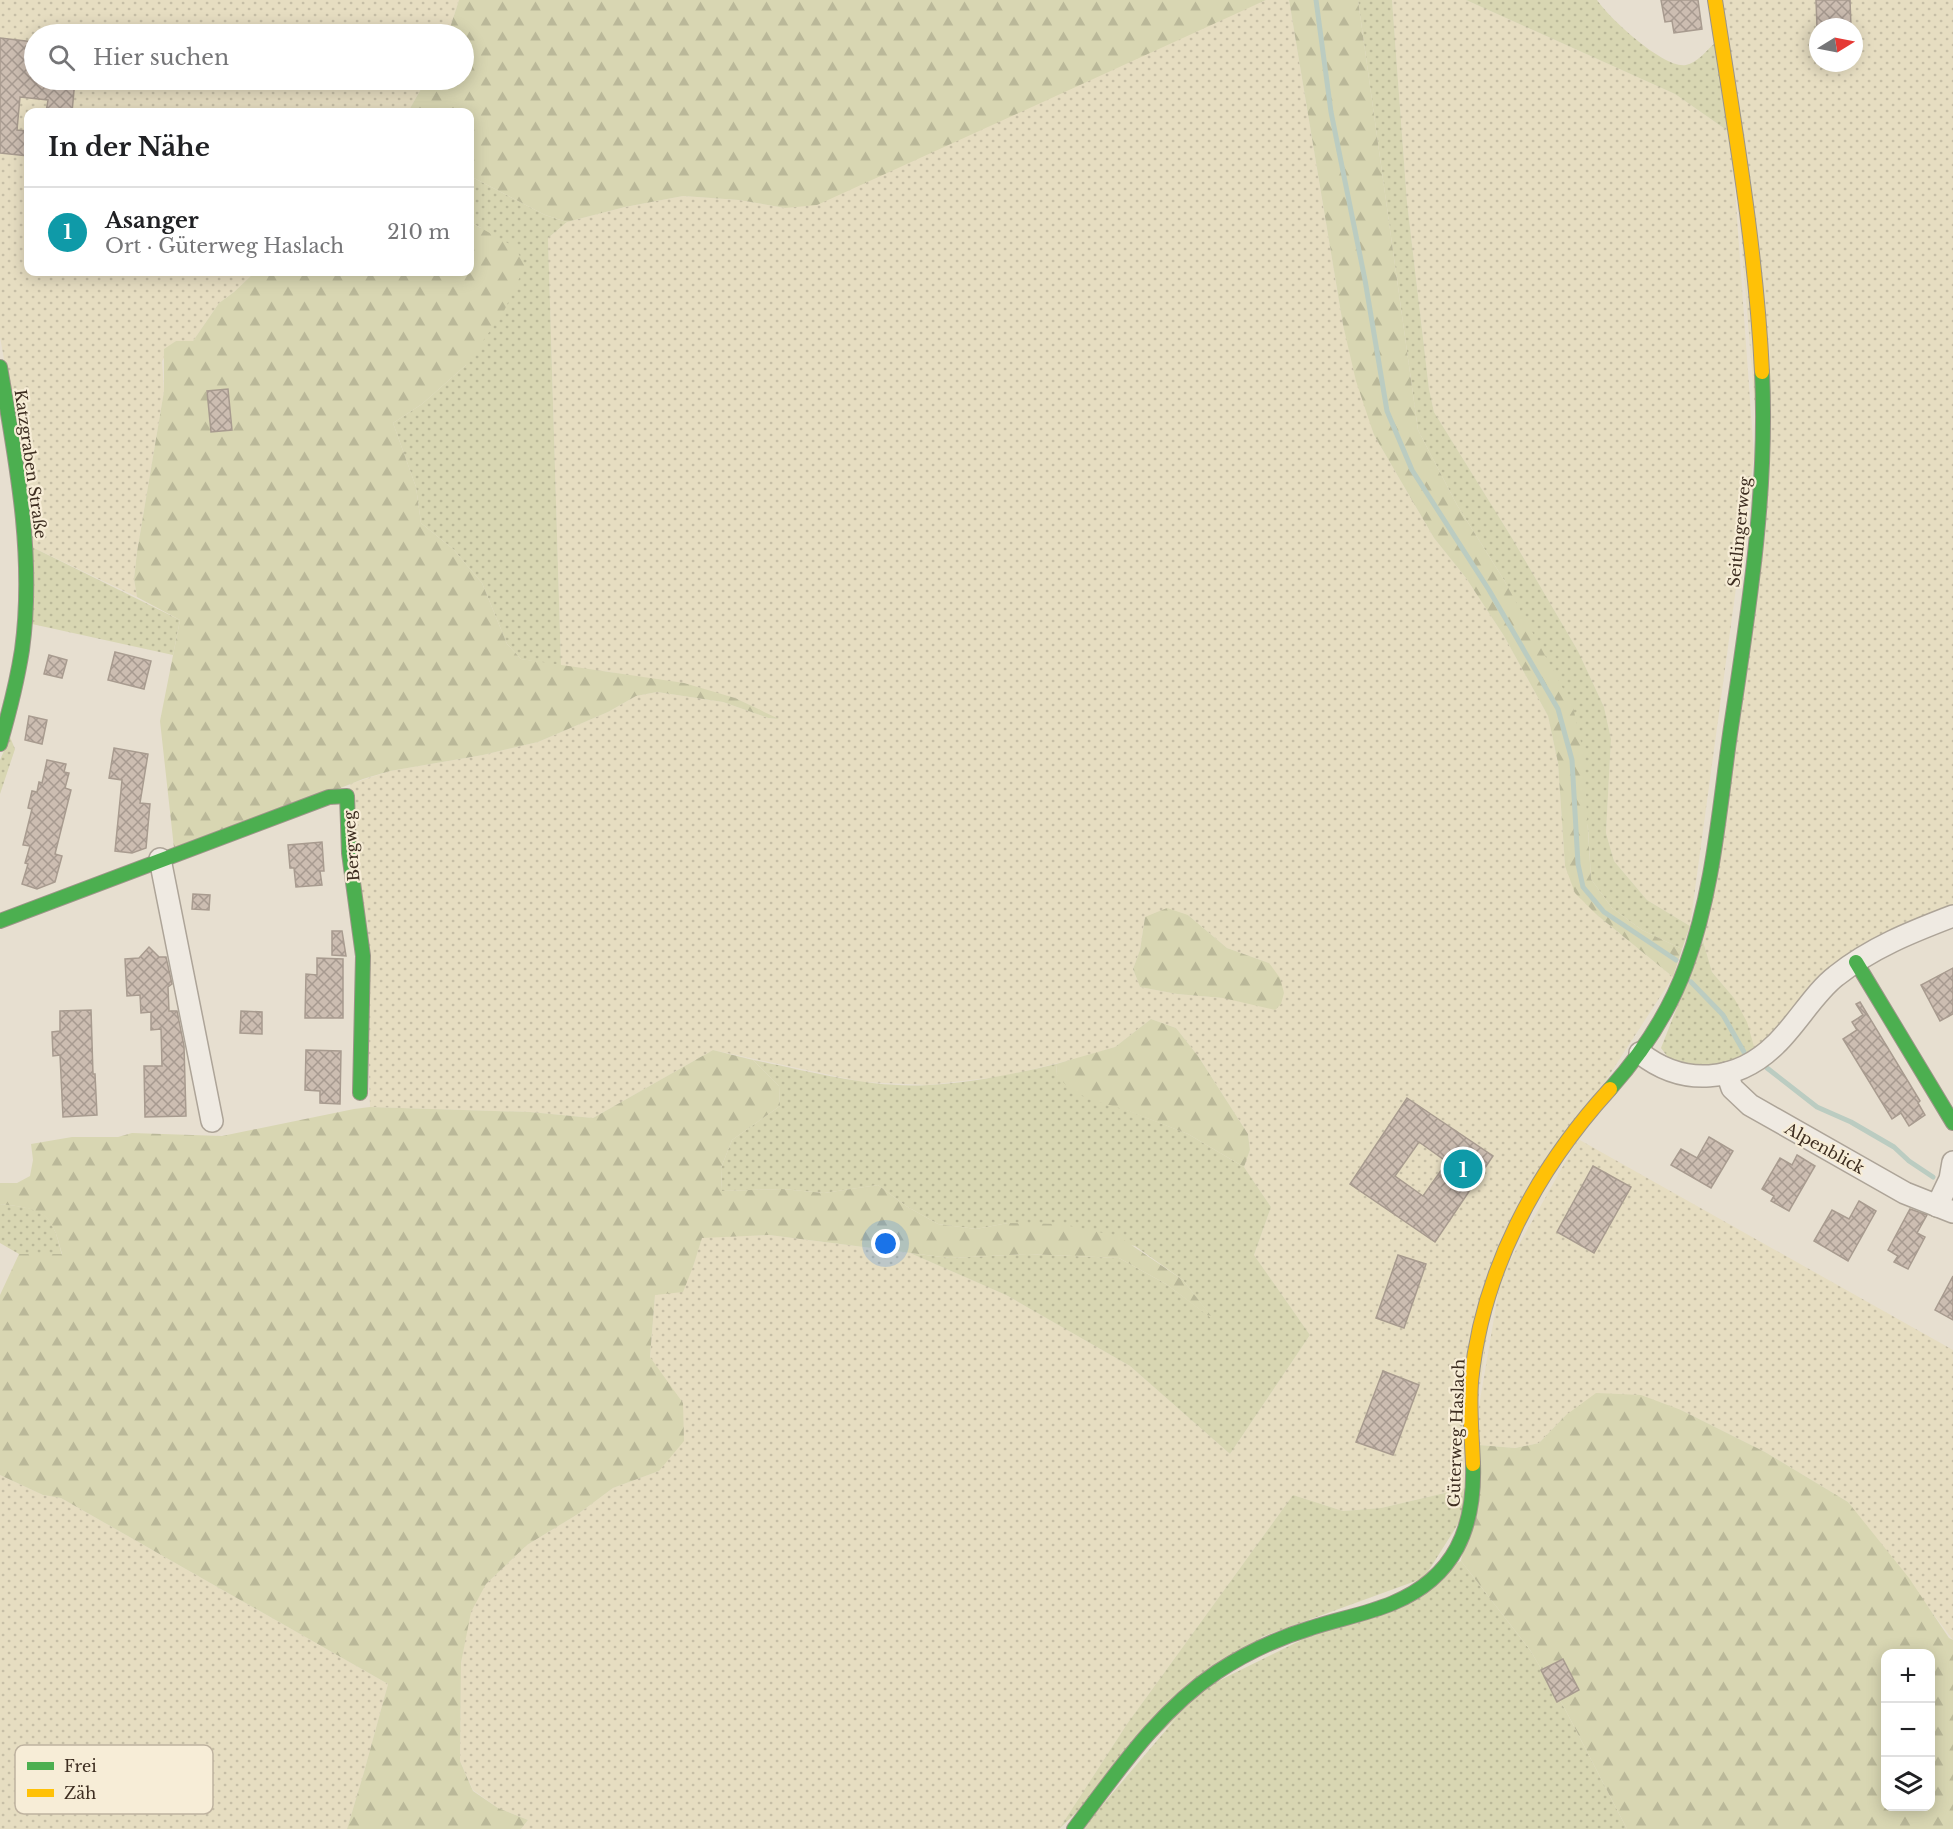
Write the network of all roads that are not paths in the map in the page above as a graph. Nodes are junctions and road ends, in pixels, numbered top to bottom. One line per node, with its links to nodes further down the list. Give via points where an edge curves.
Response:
1 (1715, 0): 8 (street, Seitlingerweg, via 1761,342 1760,501 1705,897 1685,968)
2 (0, 367): 3 (street, Katzgraben Straße, via 22,492 27,567 21,666)
3 (0, 744)
4 (160, 859): 6 (street, Bergweg); 10 (street, Bergweg, via 329,797 347,796 349,853 363,956); 11 (street)
5 (1953, 916): 7 (street, via 1906,934)
6 (0, 921)
7 (1856, 962): 9 (street, via 1834,977 1775,1046 1750,1064); 12 (street)
8 (1640, 1053): 9 (street, via 1656,1066 1676,1073 1700,1078); 15 (street, Güterweg Haslach, via 1563,1147 1515,1224 1500,1260 1475,1348 1470,1389 1473,1507 1466,1533 1453,1557 1418,1592 1394,1604 1281,1638 1218,1671 1164,1717)
9 (1727, 1073): 14 (street, Alpenblick, via 1732,1088 1750,1105 1905,1193)
10 (360, 1093)
11 (212, 1121)
12 (1953, 1123)
13 (1953, 1162): 14 (street, Alpenblick)
14 (1945, 1209)
15 (1074, 1829)

